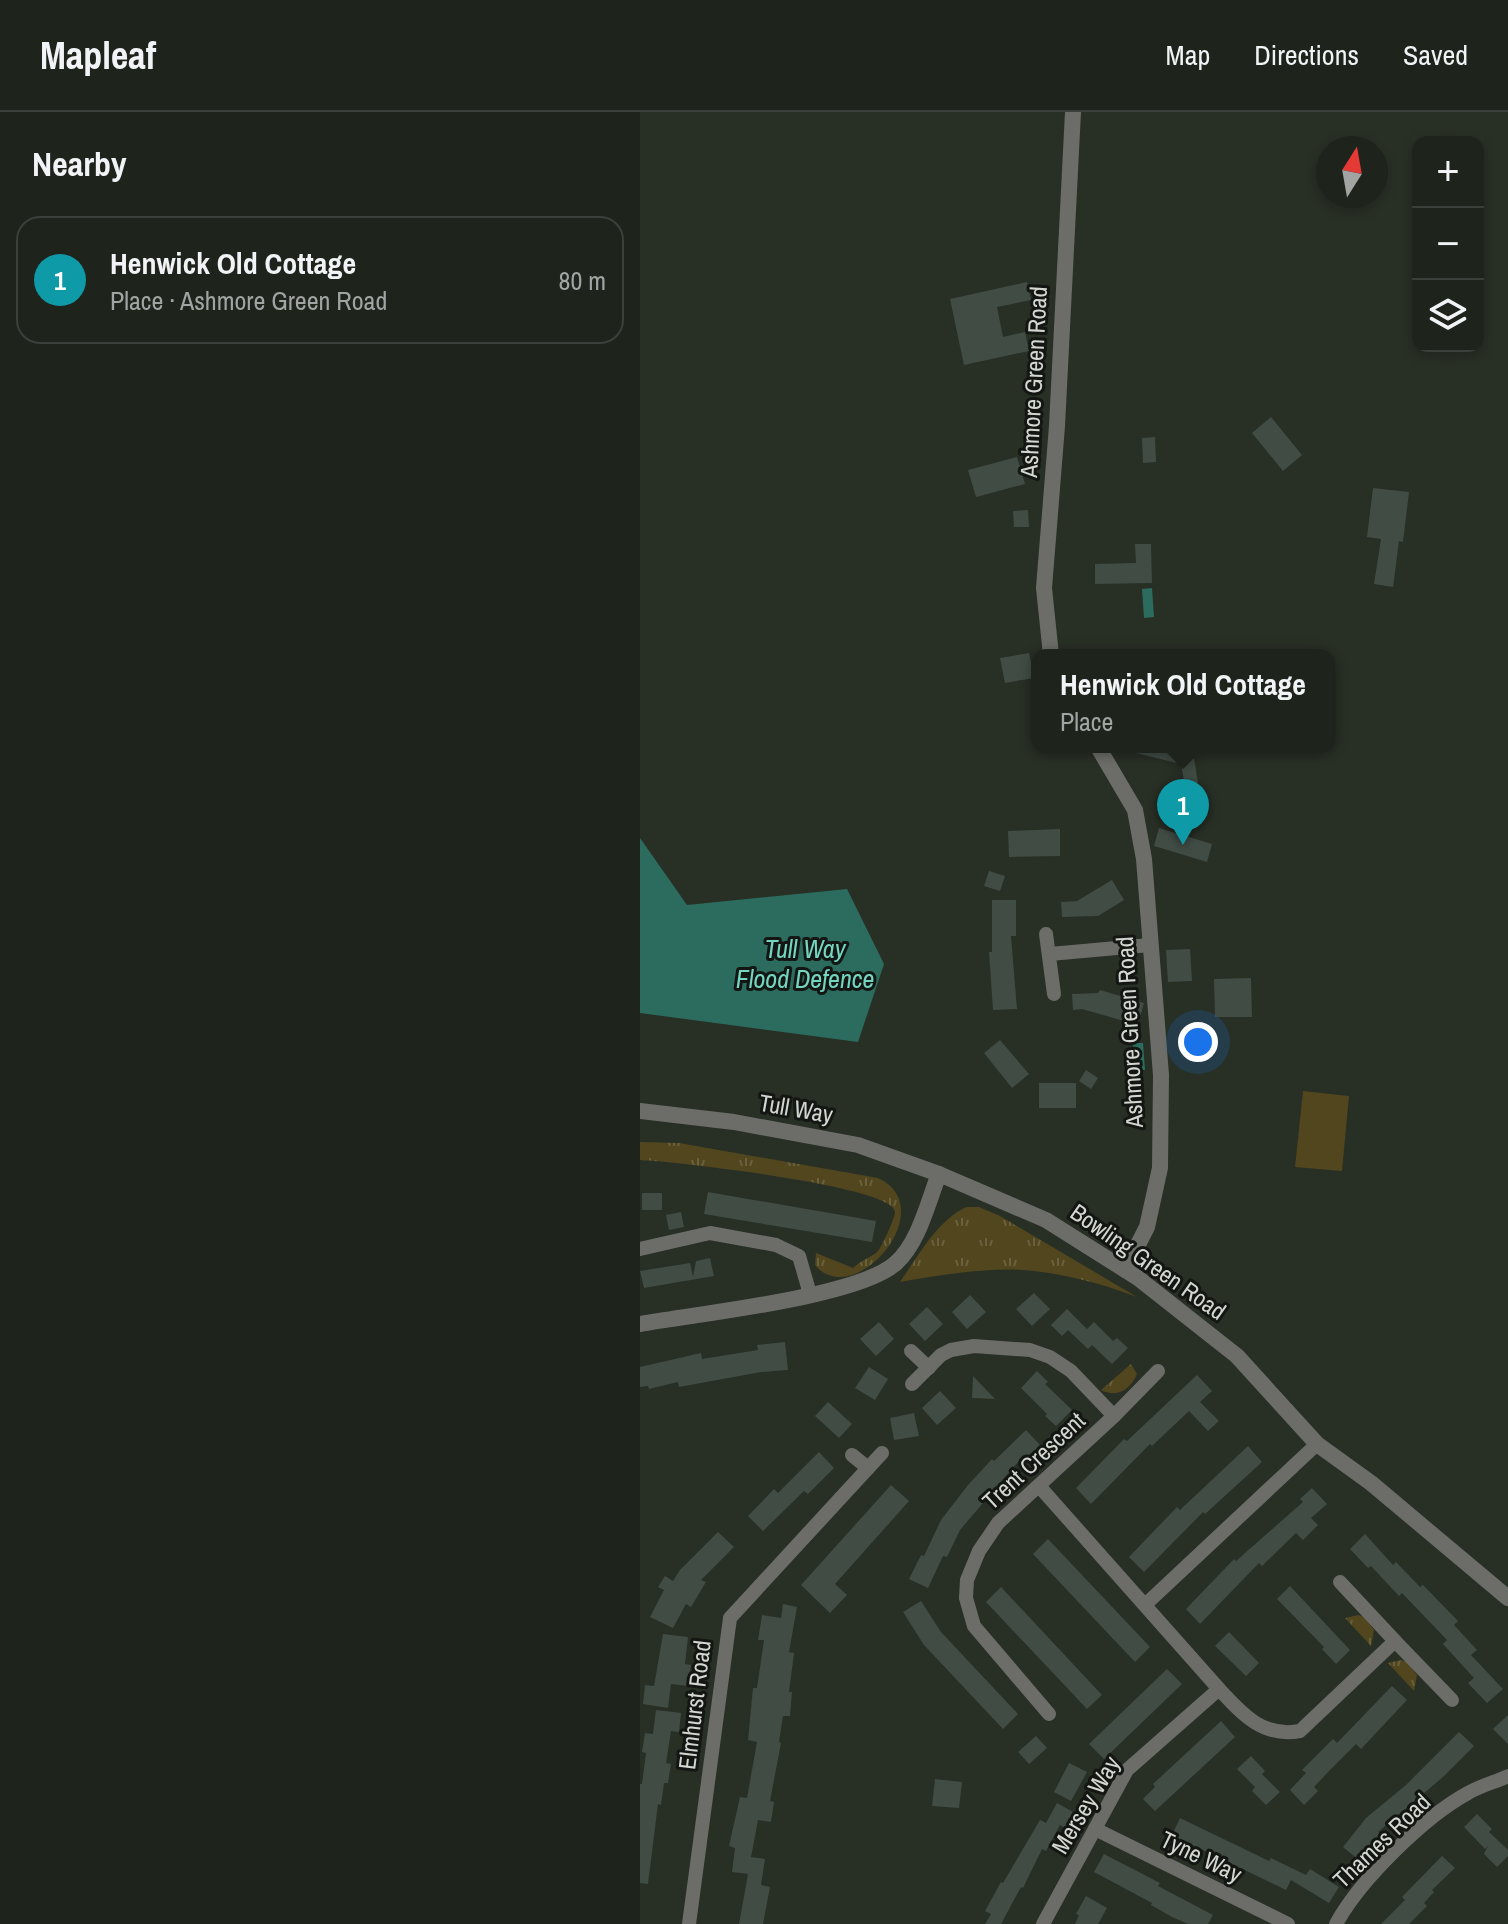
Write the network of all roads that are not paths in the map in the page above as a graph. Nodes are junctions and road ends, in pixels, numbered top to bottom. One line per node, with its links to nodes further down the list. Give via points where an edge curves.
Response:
1 (1073, 112): 2 (street, Ashmore Green Road, via 1044,588)
2 (1050, 649)
3 (1102, 753): 5 (street, Ashmore Green Road, via 1135,810)
4 (1046, 934): 6 (street)
5 (1150, 945): 6 (street); 11 (street, Ashmore Green Road, via 1161,1075 1160,1168 1147,1227)
6 (1050, 954): 7 (street)
7 (1054, 994)
8 (640, 1111): 9 (street, Tull Way, via 858,1145)
9 (939, 1174): 11 (street, Bowling Green Road, via 1046,1220); 12 (street, via 898,1262 868,1279)
10 (640, 1249): 12 (street, via 710,1233 776,1245 799,1256)
11 (1125, 1270): 19 (street, Bowling Green Road, via 1237,1356)
12 (810, 1294): 13 (street)
13 (640, 1324)
14 (911, 1351): 15 (street)
15 (929, 1368): 17 (street); 18 (street, via 941,1355 963,1347 1040,1352 1071,1371)
16 (1158, 1371): 18 (street, Trent Crescent)
17 (912, 1384)
18 (1114, 1416): 23 (street, Trent Crescent)
19 (1317, 1444): 25 (street, Bowling Green Road); 26 (street)
20 (882, 1453): 22 (street, Elmhurst Road)
21 (852, 1455): 22 (street)
22 (868, 1468): 33 (street, Elmhurst Road, via 730,1618)
23 (1039, 1486): 26 (street); 30 (street, Trent Crescent, via 990,1533 970,1571 966,1598 974,1626)
24 (1340, 1582): 27 (street)
25 (1508, 1598)
26 (1146, 1604): 28 (street)
27 (1395, 1641): 28 (street, via 1300,1731 1259,1726); 29 (street)
28 (1219, 1689): 32 (street, Mersey Way, via 1127,1770)
29 (1452, 1700)
30 (1049, 1714)
31 (1508, 1776): 36 (street, Thames Road, via 1468,1793 1432,1818 1391,1856)
32 (1095, 1829): 34 (street, Mersey Way); 35 (street, Tyne Way)
33 (689, 1924)
34 (1043, 1924)
35 (1288, 1924)
36 (1336, 1924)

